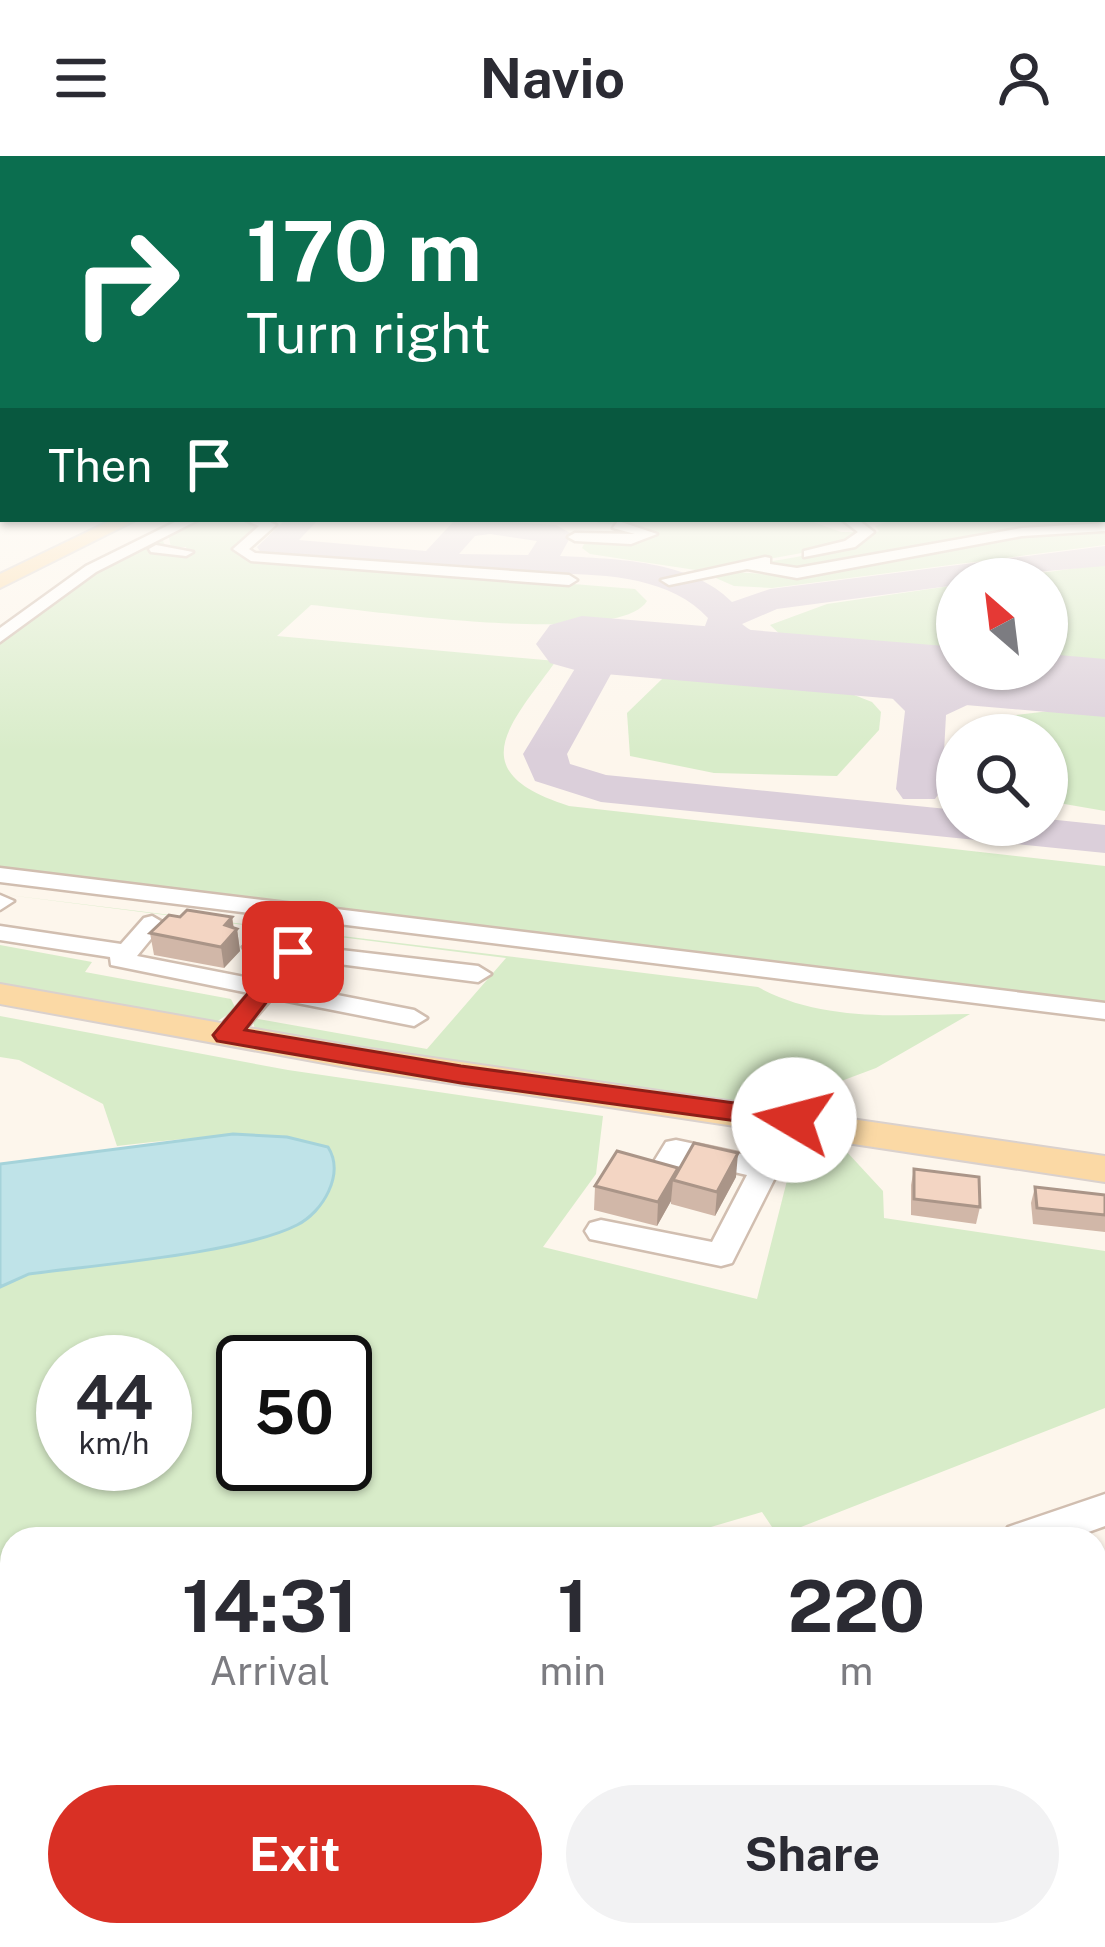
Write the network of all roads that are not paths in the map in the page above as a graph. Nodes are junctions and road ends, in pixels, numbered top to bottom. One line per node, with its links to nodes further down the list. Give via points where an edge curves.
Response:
1 (69, 584): 2 (street)
2 (0, 637)
3 (1, 893): 14 (street)
4 (152, 923): 7 (street)
5 (0, 933): 7 (street)
6 (255, 947): 8 (street)
7 (126, 952): 11 (street, via 120,960)
8 (293, 952): 9 (street); 11 (street)
9 (345, 958): 10 (street); 13 (street)
10 (478, 974)
11 (262, 988): 13 (street); 16 (street)
12 (0, 994): 16 (main road)
13 (314, 998): 15 (street)
14 (1105, 1011)
15 (414, 1018)
16 (226, 1035): 17 (main road)
17 (790, 1120): 18 (street); 19 (main road)
18 (765, 1169): 20 (street, via 676,1149); 21 (street, via 721,1255)
19 (1105, 1169)
20 (660, 1176)
21 (601, 1231)
22 (1105, 1510): 23 (street)
23 (1056, 1527)

